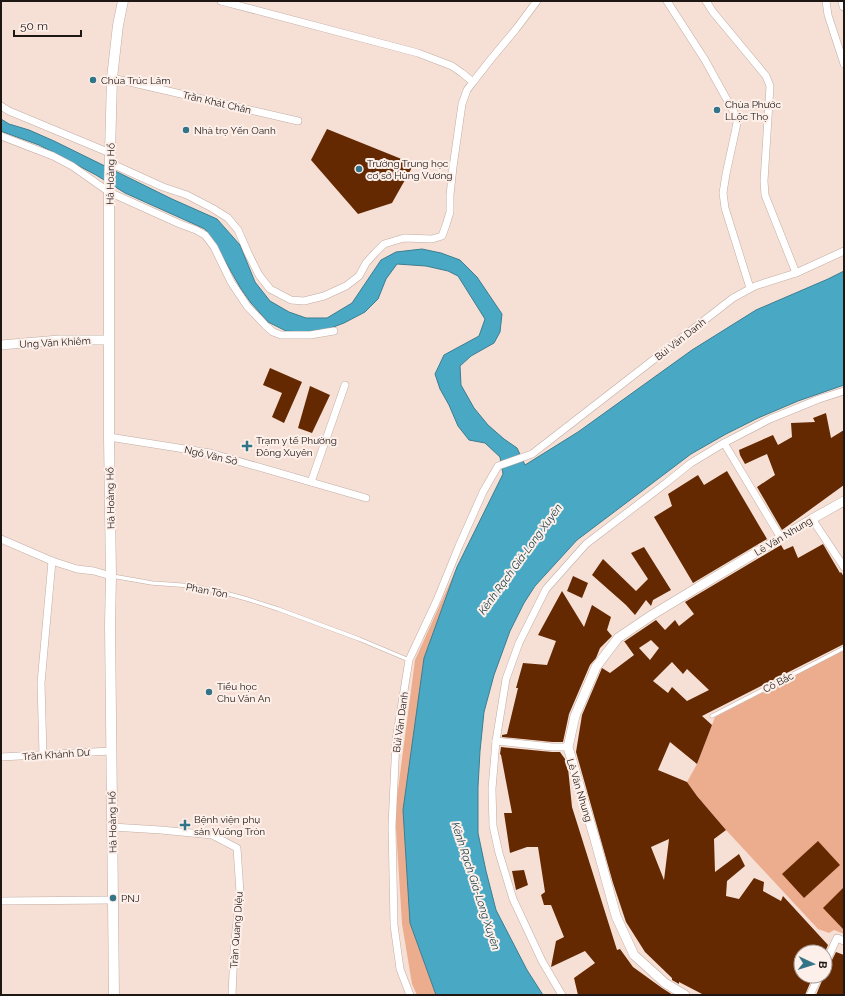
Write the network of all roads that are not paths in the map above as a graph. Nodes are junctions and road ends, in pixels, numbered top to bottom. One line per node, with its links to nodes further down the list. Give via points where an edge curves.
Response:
1 (123, 1): 10 (main road, Hà Hoàng Hổ)
2 (221, 1): 11 (street, via 418,53 452,66)
3 (537, 1): 11 (street)
4 (667, 1): 19 (street, via 705,60 736,116 723,193 725,208)
5 (706, 1): 18 (street, via 769,80 765,195)
6 (826, 1): 9 (street)
7 (843, 1): 8 (street)
8 (844, 6)
9 (844, 64)
10 (112, 78): 13 (street, Trần Khát Chân); 15 (main road, Hà Hoàng Hổ)
11 (473, 82): 15 (street, via 462,104 450,212 442,236 432,239 404,238 384,244 366,263 359,276 346,286 304,302 291,300 270,289 259,275 238,230 228,218 188,195 163,187)
12 (1, 106): 15 (street)
13 (298, 121)
14 (1, 136): 16 (street, via 53,156)
15 (110, 161): 16 (main road, Hà Hoàng Hổ)
16 (109, 191): 20 (street, via 205,236 214,247 231,282 247,306 273,332 281,335 310,335); 21 (main road, Hà Hoàng Hổ)
17 (844, 251): 18 (street, Bùi Văn Danh)
18 (794, 274): 19 (street, Bùi Văn Danh)
19 (752, 287): 37 (street, Bùi Văn Danh, via 734,298 532,454 498,466 482,492)
20 (334, 331)
21 (109, 340): 22 (street, Ung Văn Khiêm, via 59,340); 25 (main road, Hà Hoàng Hổ)
22 (1, 345)
23 (345, 385): 27 (street)
24 (844, 391): 26 (street, via 770,419)
25 (109, 437): 27 (street, Ngô Văn Sở, via 210,453); 35 (main road, Hà Hoàng Hổ)
26 (724, 443): 31 (street); 39 (street, via 691,463 586,544 546,589 519,643 506,679)
27 (311, 482): 28 (street, Ngô Văn Sở)
28 (366, 498)
29 (844, 501): 30 (street, Lê Văn Nhung)
30 (812, 519): 31 (street, Lê Văn Nhung); 34 (street)
31 (781, 538): 40 (street, Lê Văn Nhung, via 618,638 596,668 575,716)
32 (1, 539): 33 (street, Phan Tôn)
33 (52, 561): 35 (street, Phan Tôn, via 77,570); 42 (street, via 41,683)
34 (844, 567)
35 (111, 576): 37 (lane, Phan Tôn, via 193,586 247,599 359,639); 41 (main road, Hà Hoàng Hổ)
36 (844, 648): 38 (lane, Cô Bắc)
37 (409, 660): 52 (street, Bùi Văn Danh, via 396,740 392,826 394,925 400,969)
38 (712, 716)
39 (496, 741): 40 (street); 53 (street, via 492,789 493,826 499,853 516,905 542,961)
40 (568, 747): 54 (street, Lê Văn Nhung, via 616,916 634,955 665,983)
41 (111, 751): 42 (street, Trần Khánh Dư); 44 (main road, Hà Hoàng Hổ)
42 (42, 755): 43 (street, Trần Khánh Dư)
43 (1, 758)
44 (112, 827): 45 (main road, Hà Hoàng Hổ); 51 (street, Trần Quang Diệu, via 212,835 237,848 240,892)
45 (112, 900): 46 (street); 50 (main road, Hà Hoàng Hổ)
46 (1, 902)
47 (844, 941): 48 (street, via 837,938)
48 (833, 947)
49 (815, 984): 55 (street)
50 (114, 995)
51 (232, 995)
52 (410, 995)
53 (562, 995)
54 (685, 995)
55 (810, 995)

